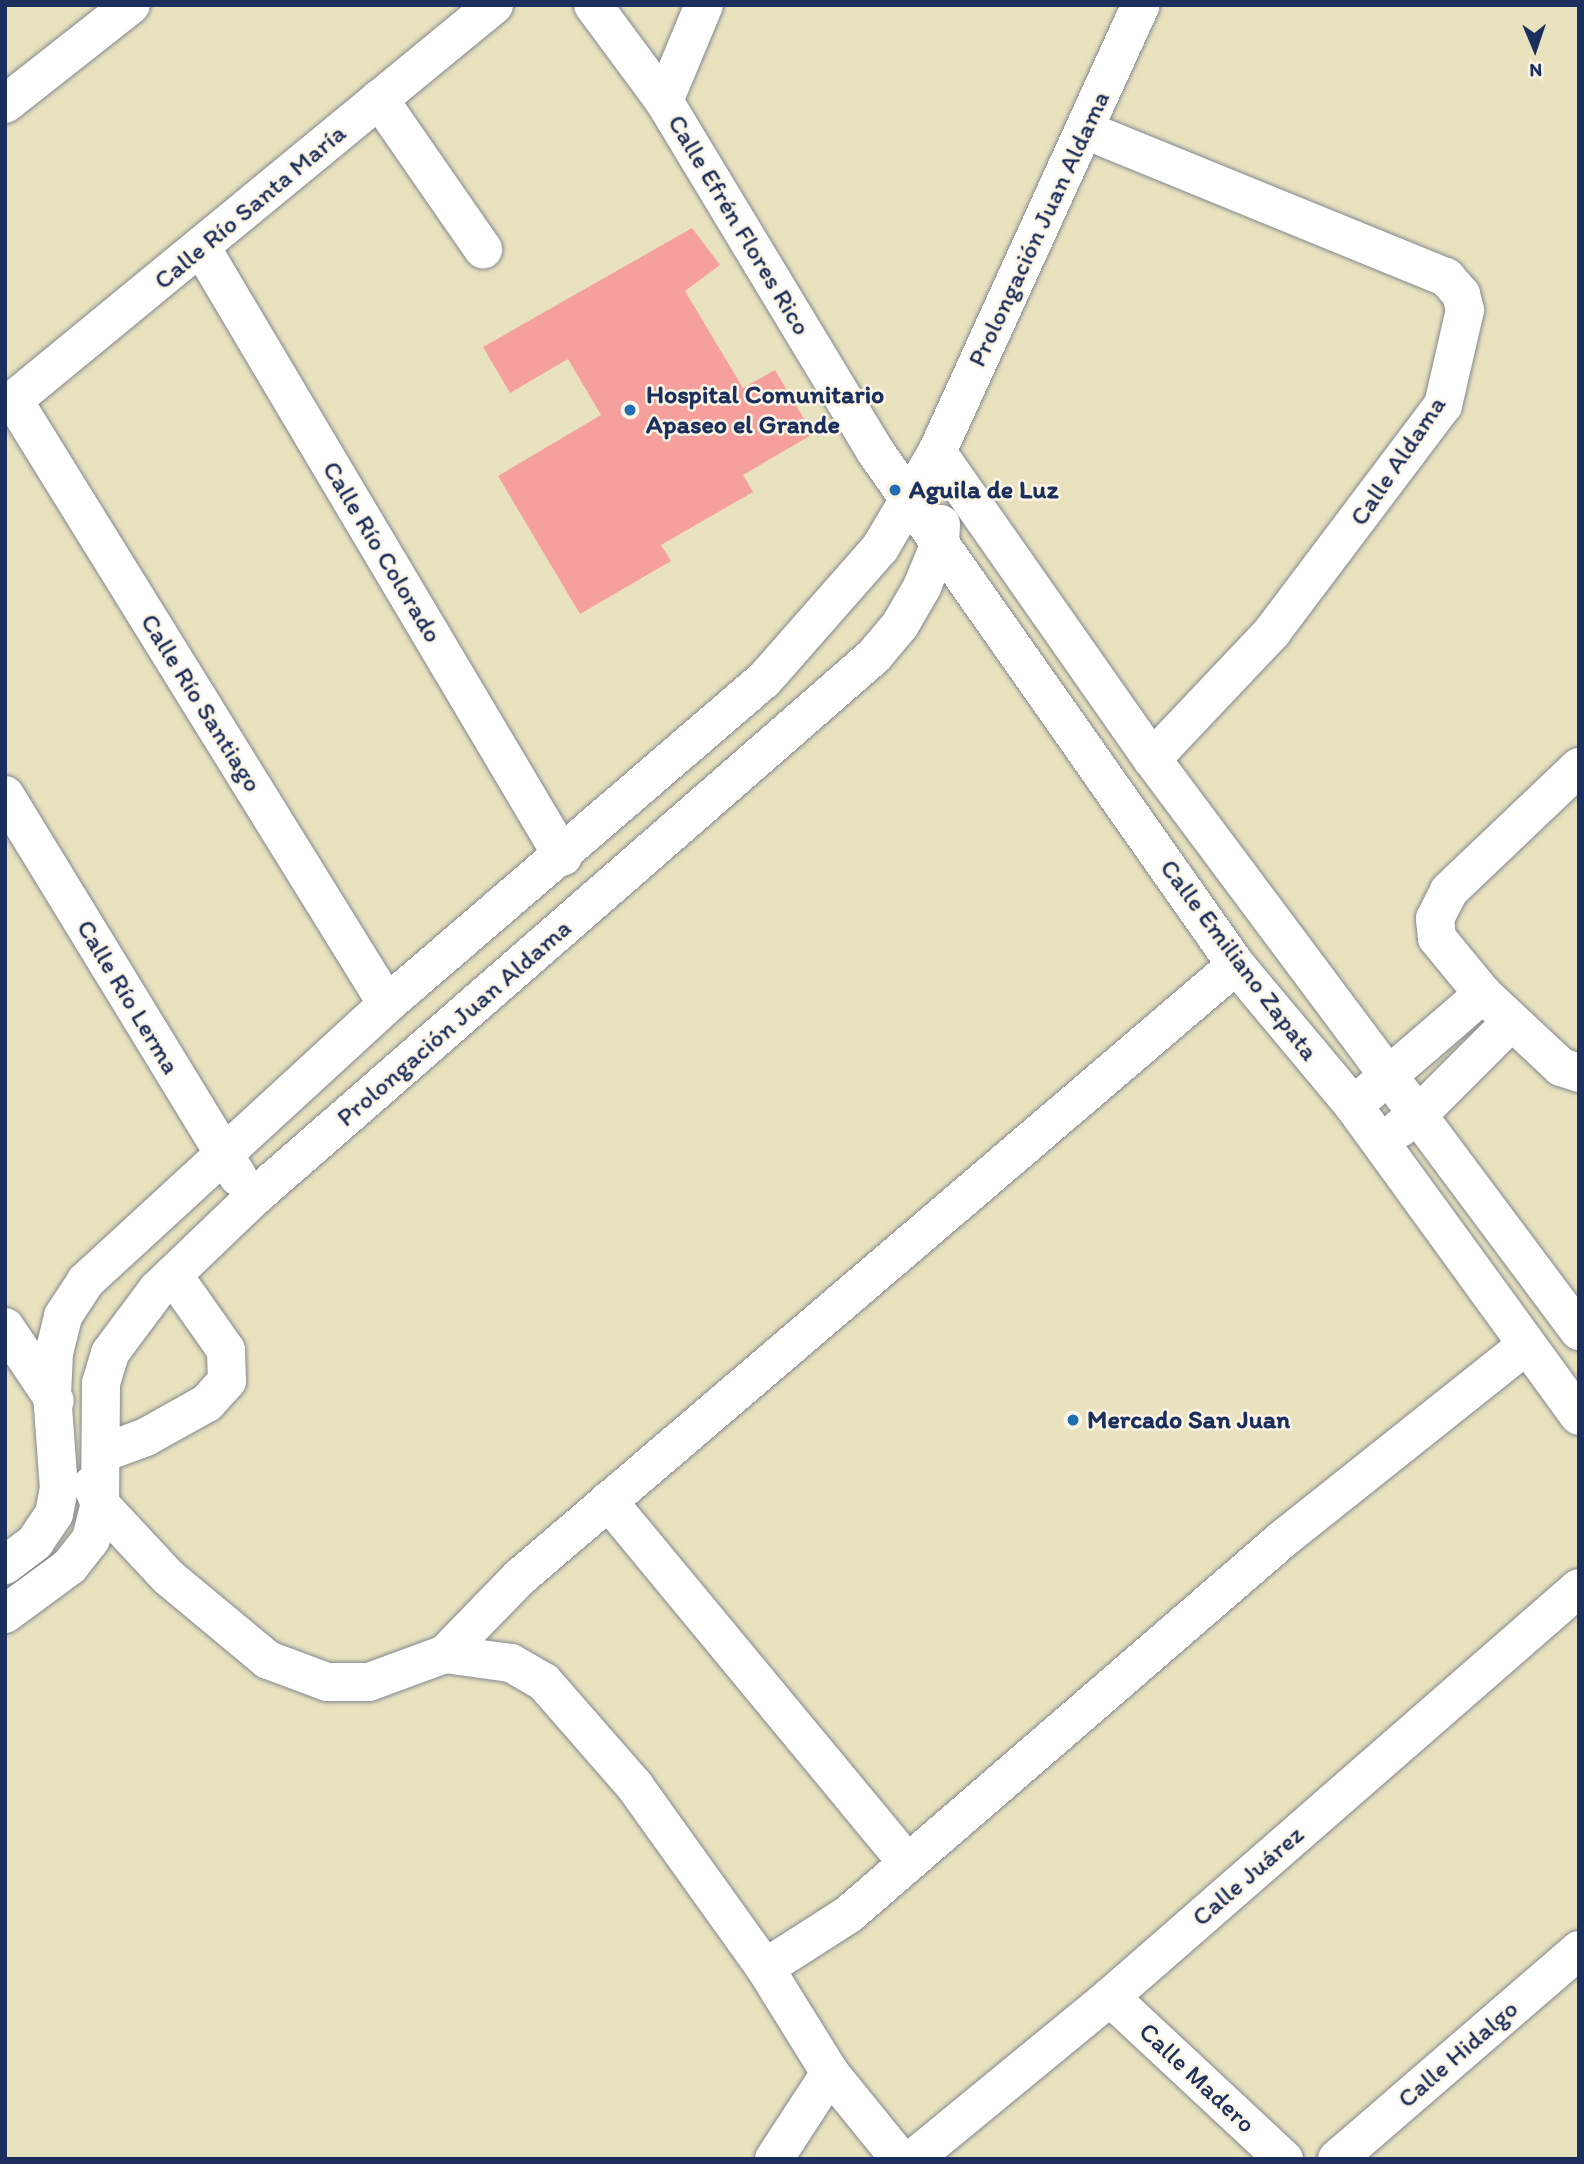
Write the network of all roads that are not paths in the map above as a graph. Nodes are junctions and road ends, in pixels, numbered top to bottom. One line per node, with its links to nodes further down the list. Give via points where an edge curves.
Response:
1 (131, 5): 8 (street)
2 (494, 5): 6 (street, Calle Río Santa María)
3 (593, 5): 7 (street, Calle Efrén Flores Rico)
4 (704, 5): 7 (street)
5 (1142, 5): 9 (street, Prolongación Juan Aldama)
6 (379, 99): 10 (street, Calle Río Santa María); 11 (street)
7 (664, 101): 13 (street, Calle Efrén Flores Rico)
8 (5, 104)
9 (1085, 130): 14 (street, Prolongación Juan Aldama); 17 (street, Calle Aldama, via 1446,277 1461,293 1465,310 1443,405 1273,631)
10 (201, 247): 12 (street, Calle Río Santa María); 20 (street, Calle Río Colorado)
11 (483, 250)
12 (10, 404): 23 (street, Calle Río Santiago)
13 (875, 451): 14 (street); 15 (street, Calle Efrén Flores Rico)
14 (937, 452): 15 (street, Prolongación Juan Aldama); 16 (street, Prolongación Juan Aldama, via 943,504); 17 (street, Calle Emiliano Zapata)
15 (910, 496): 16 (street, Calle Emiliano Zapata); 20 (street, Prolongación Juan Aldama, via 880,548 764,680)
16 (940, 543): 21 (street, Calle Emiliano Zapata); 31 (street, Prolongación Juan Aldama, via 906,616 874,656)
17 (1152, 759): 26 (street, Calle Emiliano Zapata)
18 (1579, 767): 22 (street, via 1449,891 1438,907 1437,938)
19 (5, 795): 30 (street, Calle Río Lerma)
20 (563, 857): 23 (street, Prolongación Juan Aldama)
21 (1236, 965): 27 (street, Calle Emiliano Zapata); 39 (street)
22 (1483, 994): 24 (street); 26 (street)
23 (387, 1004): 30 (street, Prolongación Juan Aldama)
24 (1511, 1022): 25 (street); 28 (street)
25 (1576, 1073)
26 (1388, 1076): 27 (street); 28 (street, Calle Emiliano Zapata)
27 (1353, 1105): 29 (street, Calle Emiliano Zapata)
28 (1420, 1114): 29 (street); 34 (street, Calle Emiliano Zapata)
29 (1378, 1143): 35 (street, Calle Emiliano Zapata)
30 (224, 1155): 31 (street, Calle Río Lerma); 36 (street, Prolongación Juan Aldama, via 86,1281 63,1316 54,1353)
31 (253, 1199): 32 (street, Prolongación Juan Aldama)
32 (173, 1275): 38 (street, Prolongación Juan Aldama, via 110,1353 101,1383); 38 (street, via 226,1350 227,1381 207,1403 146,1437)
33 (5, 1327): 36 (street)
34 (1579, 1331)
35 (1525, 1346): 37 (street, Calle Emiliano Zapata); 45 (street, via 1284,1538)
36 (52, 1394): 40 (street); 41 (street, Prolongación Juan Aldama, via 59,1478 54,1514 35,1542)
37 (1579, 1416)
38 (103, 1453): 40 (street, Prolongación Juan Aldama)
39 (608, 1501): 44 (street, via 479,1614); 45 (street)
40 (100, 1504): 43 (street, Prolongación Juan Aldama, via 90,1539 70,1566); 44 (street, via 168,1577 268,1660 327,1682 369,1682)
41 (5, 1565)
42 (1579, 1588): 48 (street, Calle Juárez)
43 (5, 1614)
44 (445, 1654): 47 (street, via 511,1663 544,1682 634,1785)
45 (907, 1863): 47 (street, via 849,1914)
46 (1579, 1950): 54 (street, Calle Hidalgo)
47 (765, 1968): 49 (street)
48 (1110, 1997): 52 (street, Calle Juárez); 53 (street, Calle Madero)
49 (830, 2073): 50 (street); 51 (street)
50 (774, 2159)
51 (900, 2159)
52 (913, 2159)
53 (1284, 2159)
54 (1338, 2159)

